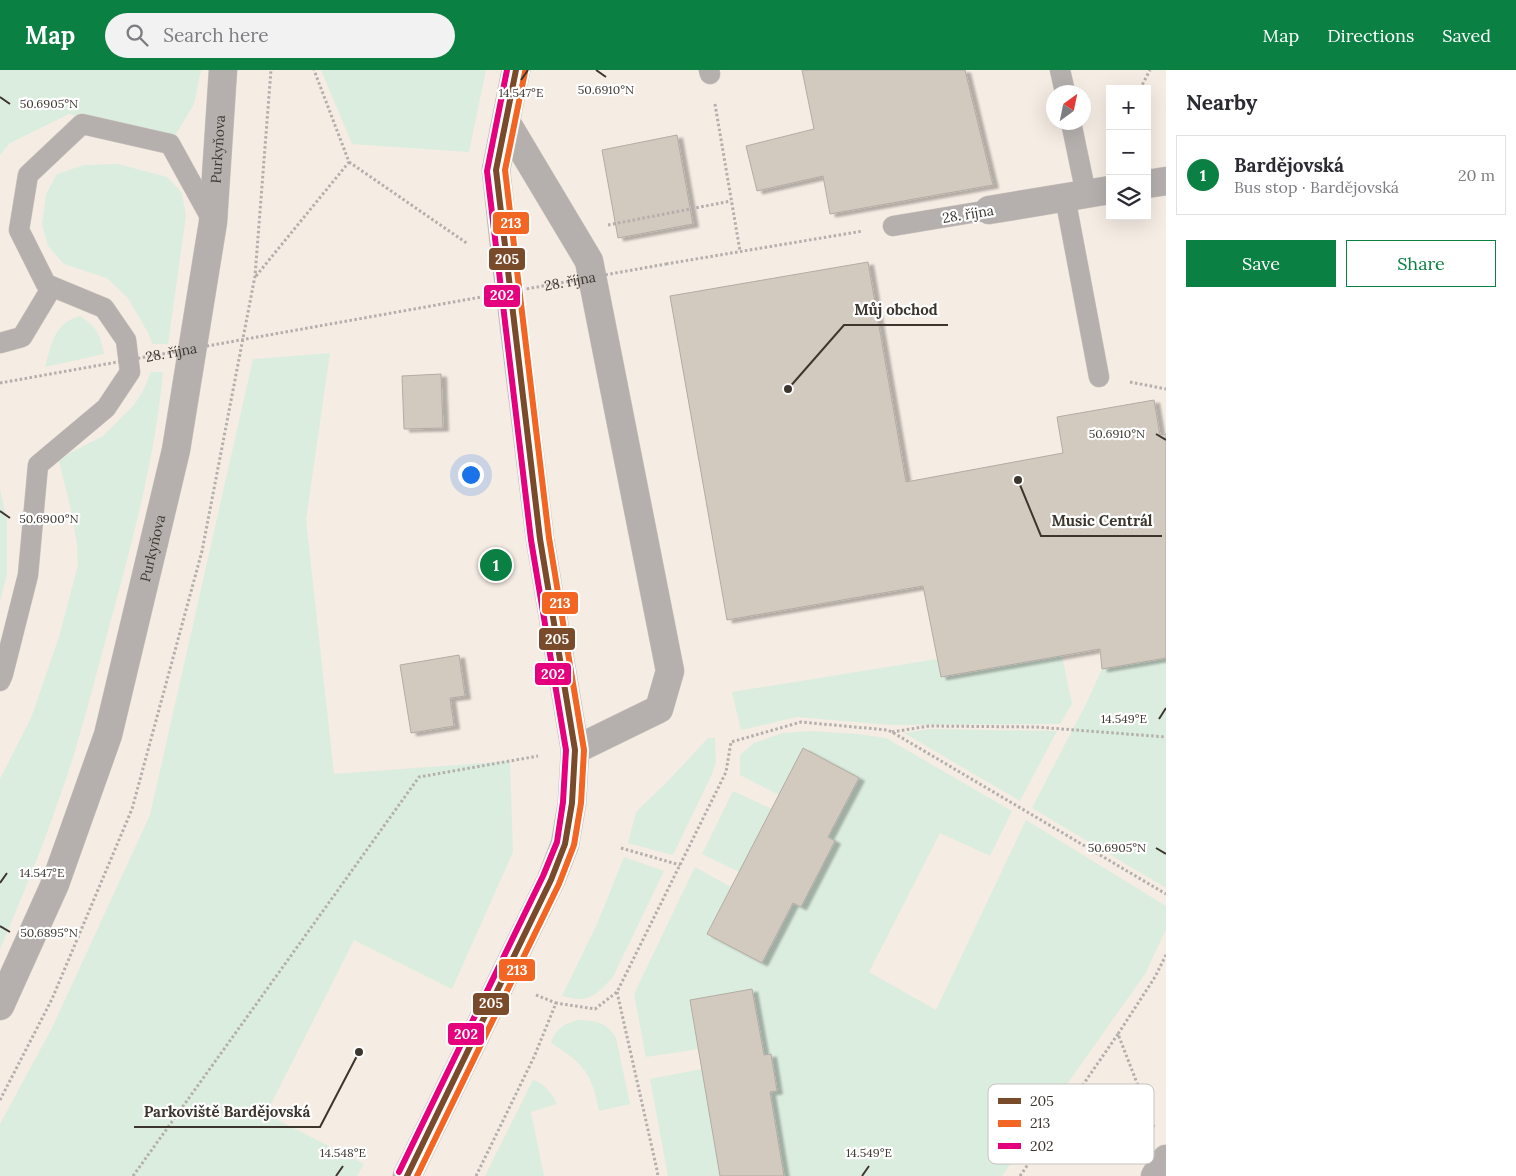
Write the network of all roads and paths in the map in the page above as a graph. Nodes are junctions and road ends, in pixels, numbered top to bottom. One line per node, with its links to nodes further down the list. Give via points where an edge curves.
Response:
1 (223, 70): 18 (street, Purkyňova)
2 (270, 70): 12 (path, via 255,276)
3 (314, 70): 12 (path)
4 (516, 70): 10 (street)
5 (1060, 70): 8 (lane)
6 (1150, 70): 9 (path)
7 (709, 72): 16 (path)
8 (1063, 85)
9 (1142, 85)
10 (506, 122): 30 (street, via 496,170 504,244 540,538); 30 (street, via 590,261 670,672 659,709)
11 (1073, 130): 15 (lane)
12 (349, 162): 21 (path)
13 (1166, 181): 14 (street)
14 (1151, 183)
15 (1087, 194): 17 (street, 28. října); 25 (lane)
16 (731, 201): 19 (path); 22 (path)
17 (989, 210): 20 (lane, 28. října)
18 (213, 222): 23 (lane, via 170,144 82,124 28,175 19,230 46,284); 38 (street, Purkyňova, via 176,450 108,734 55,884)
19 (605, 226)
20 (893, 226): 22 (path, 28. října)
21 (472, 247)
22 (740, 252): 26 (path, 28. října, bridge)
23 (52, 287): 24 (lane, via 22,337); 27 (lane, via 104,308 126,340 130,372 106,408 38,465 28,575)
24 (0, 343)
25 (1099, 377)
26 (0, 383)
27 (0, 681)
28 (892, 732): 29 (path, via 929,726 1036,727); 32 (path, via 800,722 731,742 726,772); 33 (path)
29 (1166, 737)
30 (575, 750): 45 (path, via 419,777); 46 (street, via 572,803 565,844 551,880)
31 (621, 848): 32 (path)
32 (680, 865): 35 (path)
33 (1166, 894)
34 (1166, 955): 39 (path)
35 (617, 992): 37 (path, via 595,1009); 48 (path)
36 (532, 993): 37 (path)
37 (556, 1003): 47 (path, via 534,1057)
38 (0, 1006)
39 (1118, 1034): 40 (path); 41 (path)
40 (1083, 1084)
41 (1137, 1084)
42 (1154, 1128): 43 (path)
43 (1166, 1159): 50 (street)
44 (1028, 1164): 49 (path)
45 (133, 1176)
46 (407, 1176)
47 (476, 1176)
48 (658, 1176)
49 (1020, 1176)
50 (1155, 1176)

